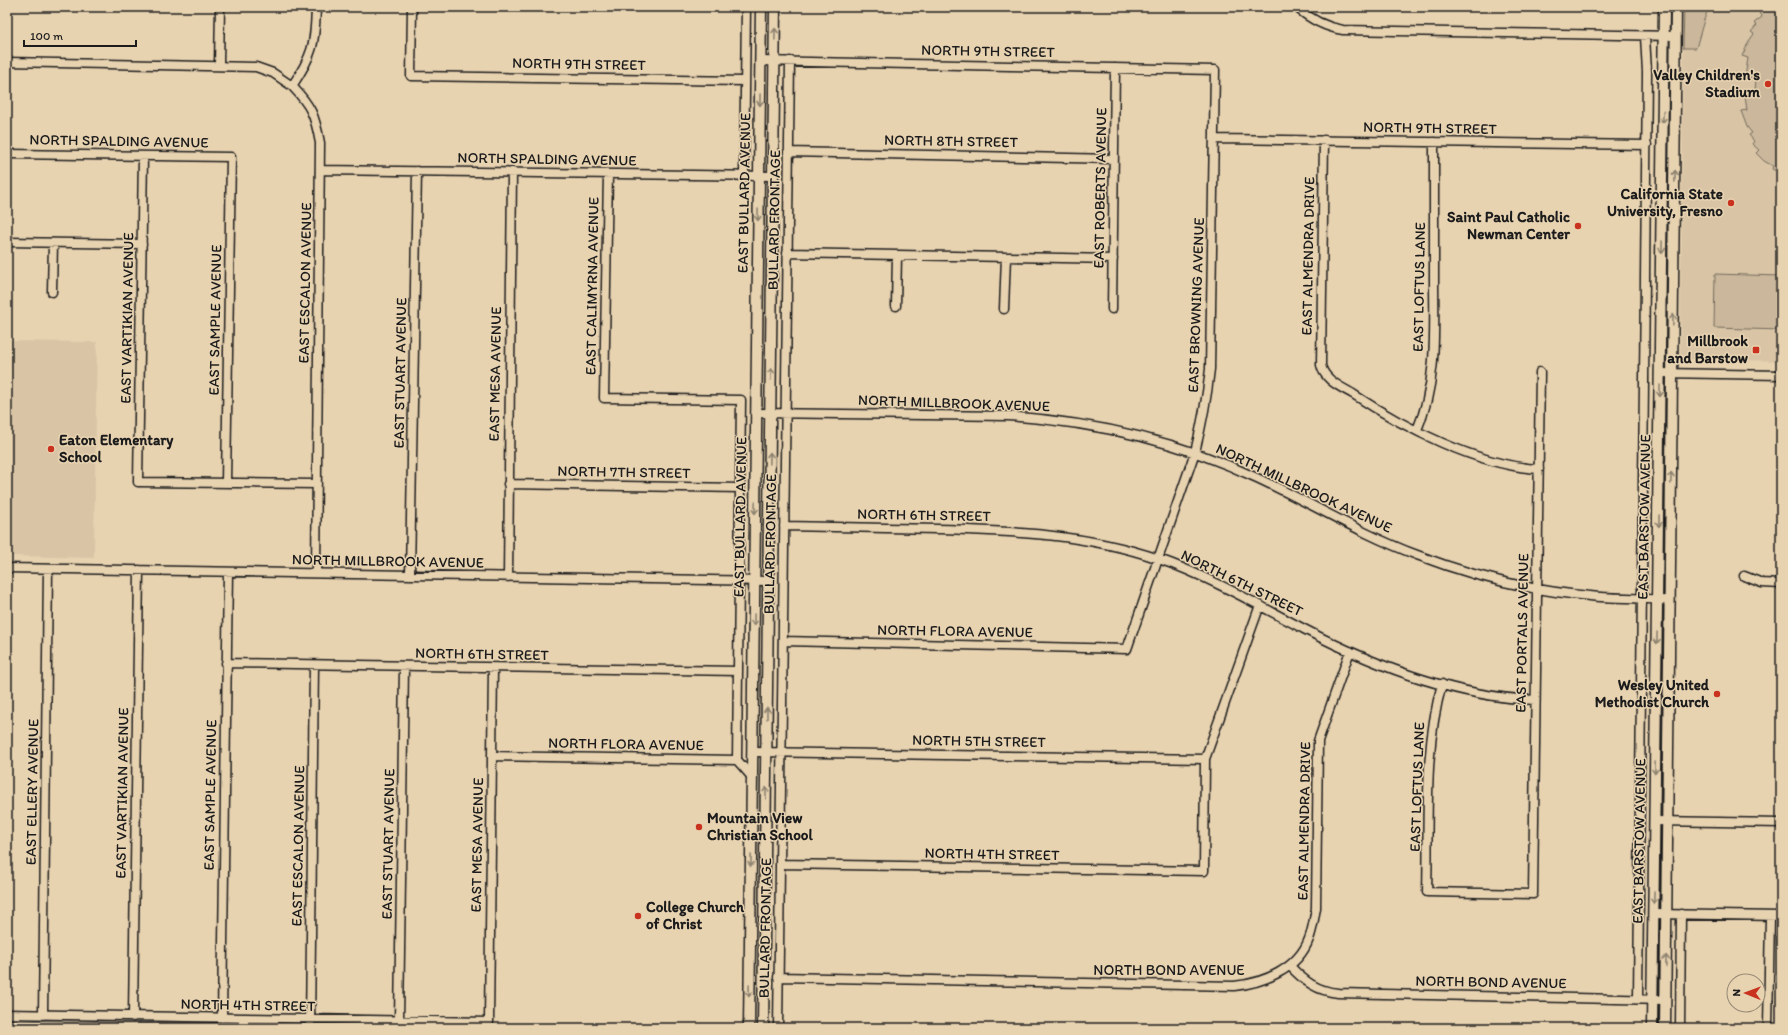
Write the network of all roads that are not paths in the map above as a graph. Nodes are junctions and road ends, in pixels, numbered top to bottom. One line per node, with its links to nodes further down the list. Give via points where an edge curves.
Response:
1 (220, 7): 17 (street)
2 (316, 7): 21 (street, via 316,35 311,52)
3 (412, 7): 20 (street, NORTH 9TH STREET, via 411,76)
4 (746, 7): 20 (street)
5 (761, 7): 13 (main road, EAST BULLARD AVENUE)
6 (775, 7): 14 (main road, EAST BULLARD AVENUE, one-way to 6)
7 (1296, 7): 10 (street, via 1322,25 1343,30)
8 (1664, 7): 11 (main road, EAST BARSTOW AVENUE)
9 (1676, 7): 12 (main road, EAST BARSTOW AVENUE)
10 (1645, 36): 11 (street); 25 (street)
11 (1664, 36): 12 (street); 50 (main road, EAST BARSTOW AVENUE, one-way to 50)
12 (1676, 36): 51 (main road, EAST BARSTOW AVENUE, one-way to 12)
13 (760, 60): 14 (street, NORTH 9TH STREET); 36 (main road, EAST BULLARD AVENUE, one-way to 36)
14 (774, 61): 15 (street, NORTH 9TH STREET); 37 (main road, EAST BULLARD AVENUE)
15 (790, 61): 18 (street, NORTH 9TH STREET); 26 (street, BULLARD FRONTAGE)
16 (7, 62): 17 (street)
17 (219, 65): 21 (street, via 256,67 273,73)
18 (1115, 68): 19 (street, NORTH 9TH STREET); 30 (street, EAST ROBERTS AVENUE)
19 (1215, 70): 22 (street, EAST BROWNING AVENUE)
20 (745, 80): 35 (street)
21 (292, 86): 31 (street, EAST ESCALON AVENUE, via 306,101 316,119 320,143)
22 (1214, 139): 23 (street, NORTH 9TH STREET); 57 (street, EAST BROWNING AVENUE, via 1210,369 1203,421)
23 (1324, 140): 24 (street, NORTH 9TH STREET); 56 (street, EAST ALMENDRA DRIVE, via 1322,372 1366,403)
24 (1434, 142): 25 (street, NORTH 9TH STREET); 56 (street, EAST LOFTUS LANE, via 1432,376 1427,405)
25 (1647, 145): 78 (street)
26 (788, 152): 30 (street, NORTH 8TH STREET); 41 (street, BULLARD FRONTAGE)
27 (7, 154): 28 (street, NORTH SPALDING AVENUE)
28 (143, 156): 29 (street, NORTH SPALDING AVENUE); 40 (street, EAST VARTIKIAN AVENUE)
29 (232, 157): 59 (street, EAST SAMPLE AVENUE)
30 (1114, 159): 44 (street, EAST ROBERTS AVENUE)
31 (320, 170): 32 (street, NORTH SPALDING AVENUE); 60 (street, EAST ESCALON AVENUE)
32 (417, 171): 33 (street, NORTH SPALDING AVENUE); 70 (street, EAST STUART AVENUE)
33 (512, 172): 34 (street, NORTH SPALDING AVENUE); 61 (street, EAST MESA AVENUE)
34 (608, 174): 35 (street, NORTH SPALDING AVENUE); 62 (street, EAST CALIMYRNA AVENUE, via 604,398 742,400)
35 (744, 176): 36 (street, NORTH SPALDING AVENUE)
36 (759, 176): 37 (street, NORTH SPALDING AVENUE); 53 (main road, EAST BULLARD AVENUE, one-way to 53)
37 (773, 176): 54 (main road, EAST BULLARD AVENUE, one-way to 37)
38 (7, 242): 39 (street)
39 (53, 243): 40 (street); 45 (street)
40 (142, 244): 59 (street, EAST VARTIKIAN AVENUE, via 138,482)
41 (787, 253): 42 (street); 55 (street, BULLARD FRONTAGE)
42 (897, 255): 43 (street); 46 (street)
43 (1006, 257): 44 (street); 47 (street)
44 (1113, 259): 48 (street, EAST ROBERTS AVENUE)
45 (52, 292)
46 (896, 306)
47 (1004, 309)
48 (1112, 309)
49 (1540, 372): 58 (street, EAST PORTALS AVENUE)
50 (1660, 373): 51 (street); 79 (main road, EAST BARSTOW AVENUE, one-way to 79)
51 (1673, 373): 52 (street); 80 (main road, EAST BARSTOW AVENUE, one-way to 51)
52 (1781, 375)
53 (756, 413): 54 (street, NORTH MILLBROOK AVENUE); 74 (main road, EAST BULLARD AVENUE, one-way to 74)
54 (770, 413): 55 (street, NORTH MILLBROOK AVENUE); 75 (main road, EAST BULLARD AVENUE, one-way to 54)
55 (785, 413): 57 (street, NORTH MILLBROOK AVENUE, via 1008,416 1050,419 1130,434); 63 (street, BULLARD FRONTAGE)
56 (1417, 430): 58 (street, via 1489,459)
57 (1195, 452): 64 (street, EAST BROWNING AVENUE); 77 (street, NORTH MILLBROOK AVENUE, via 1258,478 1369,535 1418,556)
58 (1539, 470): 77 (street, EAST PORTALS AVENUE)
59 (226, 483): 60 (street)
60 (317, 484): 69 (street, EAST ESCALON AVENUE)
61 (508, 484): 62 (street, NORTH 7TH STREET); 72 (street, EAST MESA AVENUE)
62 (740, 488): 73 (street)
63 (784, 526): 64 (street, NORTH 6TH STREET, via 1013,531 1099,542); 82 (street, BULLARD FRONTAGE)
64 (1159, 559): 81 (street, NORTH 6TH STREET, via 1203,576); 83 (street, EAST BROWNING AVENUE)
65 (7, 568): 66 (street, NORTH MILLBROOK AVENUE)
66 (48, 569): 67 (street, NORTH MILLBROOK AVENUE); 117 (street, EAST ELLERY AVENUE)
67 (138, 570): 68 (street, NORTH MILLBROOK AVENUE); 118 (street, EAST VARTIKIAN AVENUE)
68 (228, 572): 69 (street, NORTH MILLBROOK AVENUE); 85 (street, EAST SAMPLE AVENUE)
69 (316, 573): 70 (street, NORTH MILLBROOK AVENUE)
70 (410, 575): 72 (street, NORTH MILLBROOK AVENUE)
71 (1744, 576): 76 (street, via 1762,583)
72 (508, 577): 73 (street, NORTH MILLBROOK AVENUE)
73 (739, 581): 74 (street, NORTH MILLBROOK AVENUE); 89 (street)
74 (754, 581): 75 (street, NORTH MILLBROOK AVENUE); 92 (main road, EAST BULLARD AVENUE, one-way to 92)
75 (768, 581): 93 (main road, EAST BULLARD AVENUE, one-way to 75)
76 (1781, 584)
77 (1537, 589): 78 (street, NORTH MILLBROOK AVENUE, via 1591,596); 91 (street, EAST PORTALS AVENUE)
78 (1641, 598): 79 (street, NORTH MILLBROOK AVENUE); 112 (street)
79 (1658, 599): 80 (street, NORTH MILLBROOK AVENUE); 99 (main road, EAST BARSTOW AVENUE, one-way to 99)
80 (1670, 601): 100 (main road, EAST BARSTOW AVENUE)
81 (1260, 605): 84 (street, NORTH 6TH STREET); 96 (street)
82 (782, 641): 83 (street, NORTH FLORA AVENUE); 94 (street, BULLARD FRONTAGE)
83 (1127, 649)
84 (1350, 651): 90 (street, NORTH 6TH STREET, via 1394,669); 110 (street, EAST ALMENDRA DRIVE, via 1318,741 1316,908 1313,927 1309,940)
85 (226, 663): 86 (street, NORTH 6TH STREET); 119 (street, EAST SAMPLE AVENUE)
86 (314, 665): 87 (street, NORTH 6TH STREET); 122 (street, EAST ESCALON AVENUE)
87 (404, 667): 88 (street, NORTH 6TH STREET); 120 (street, EAST STUART AVENUE)
88 (493, 668): 89 (street, NORTH 6TH STREET); 95 (street, EAST MESA AVENUE)
89 (738, 671): 97 (street)
90 (1442, 684): 91 (street, NORTH 6TH STREET, via 1479,694); 103 (street, EAST LOFTUS LANE, via 1430,739 1427,892)
91 (1535, 700): 103 (street, EAST PORTALS AVENUE)
92 (753, 752): 93 (street, NORTH 5TH STREET); 98 (main road, EAST BULLARD AVENUE)
93 (766, 752): 94 (street, NORTH 5TH STREET); 115 (main road, EAST BULLARD AVENUE, one-way to 93)
94 (781, 752): 96 (street, NORTH 5TH STREET); 102 (street, BULLARD FRONTAGE)
95 (492, 756): 97 (street, NORTH FLORA AVENUE); 121 (street, EAST MESA AVENUE)
96 (1205, 759): 102 (street, NORTH 4TH STREET, via 1204,871)
97 (737, 760): 98 (street)
98 (752, 777): 109 (main road, EAST BULLARD AVENUE, one-way to 109)
99 (1655, 821): 100 (street); 104 (main road, EAST BARSTOW AVENUE, one-way to 104)
100 (1668, 821): 101 (street); 105 (main road, EAST BARSTOW AVENUE)
101 (1781, 823)
102 (780, 864): 111 (street, BULLARD FRONTAGE)
103 (1533, 894)
104 (1654, 914): 105 (street); 113 (main road, EAST BARSTOW AVENUE)
105 (1667, 914): 106 (street); 114 (main road, EAST BARSTOW AVENUE, one-way to 105)
106 (1681, 914): 107 (street); 128 (street)
107 (1770, 916): 108 (street); 129 (street)
108 (1781, 916)
109 (750, 930): 115 (main road, via 754,931 757,937 757,979); 123 (main road, EAST BULLARD AVENUE, one-way to 123)
110 (1290, 966): 111 (street, NORTH BOND AVENUE, via 1262,981 1234,986); 112 (street, NORTH BOND AVENUE, via 1306,981 1327,992)
111 (778, 977): 125 (street, BULLARD FRONTAGE)
112 (1638, 999): 113 (street, NORTH BOND AVENUE)
113 (1652, 999): 114 (street, NORTH BOND AVENUE); 126 (main road, EAST BARSTOW AVENUE)
114 (1665, 1000): 127 (main road, EAST BARSTOW AVENUE)
115 (763, 1008): 124 (main road, EAST BULLARD AVENUE)
116 (7, 1014): 117 (street, NORTH 4TH STREET)
117 (43, 1015): 118 (street, NORTH 4TH STREET)
118 (133, 1017): 119 (street, NORTH 4TH STREET)
119 (222, 1018): 122 (street, NORTH 4TH STREET)
120 (399, 1021): 121 (street, NORTH 4TH STREET); 122 (street, NORTH 4TH STREET)
121 (489, 1022)
122 (310, 1024)
123 (749, 1028)
124 (763, 1028)
125 (778, 1028)
126 (1652, 1028)
127 (1665, 1028)
128 (1680, 1028)
129 (1768, 1028)

